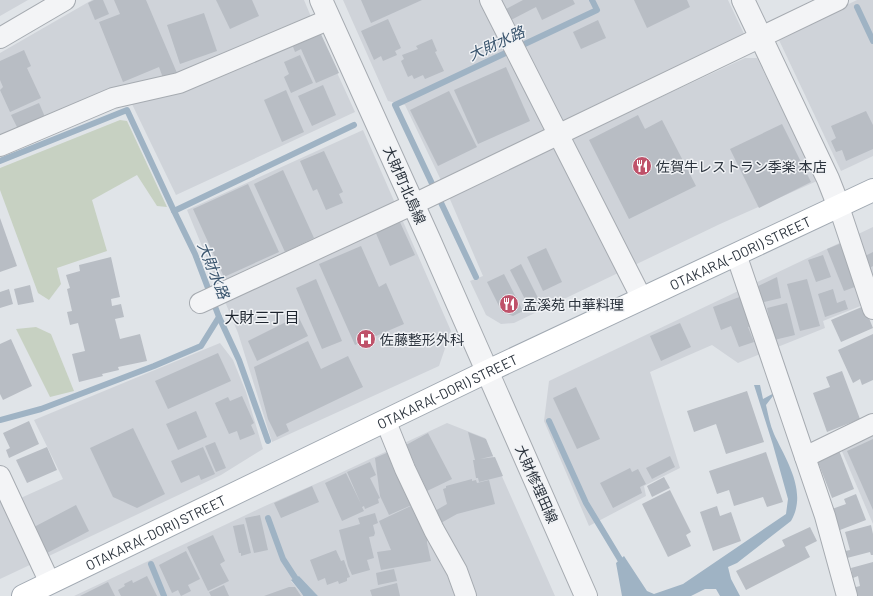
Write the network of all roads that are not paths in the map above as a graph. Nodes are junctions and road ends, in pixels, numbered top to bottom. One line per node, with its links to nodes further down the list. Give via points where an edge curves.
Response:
1 (65, 0): 6 (street)
2 (490, 0): 8 (street)
3 (743, 0): 7 (street)
4 (838, 0): 7 (street)
5 (325, 9): 9 (street, via 179,83 113,98); 11 (street, 大財町北島線)
6 (0, 38)
7 (761, 38): 8 (street); 12 (street)
8 (557, 134): 11 (street); 14 (street)
9 (0, 146)
10 (873, 190): 12 (main road, OTAKARA(-DORI) STREET)
11 (420, 201): 15 (street); 17 (street, 大財町北島線)
12 (839, 207): 13 (main road, OTAKARA(-DORI) STREET); 16 (street)
13 (736, 254): 14 (main road, OTAKARA(-DORI) STREET); 20 (street)
14 (642, 299): 17 (main road, OTAKARA(-DORI) STREET)
15 (200, 303)
16 (873, 309)
17 (488, 371): 18 (main road, OTAKARA(-DORI) STREET); 25 (street, 大財修理田線)
18 (386, 422): 22 (main road, OTAKARA(-DORI) STREET); 24 (street, via 405,469 457,571)
19 (873, 424): 20 (street)
20 (805, 457): 26 (street, via 825,516)
21 (0, 476): 22 (street)
22 (50, 583): 23 (main road, OTAKARA(-DORI) STREET)
23 (23, 596)
24 (466, 596)
25 (586, 596)
26 (847, 596)

